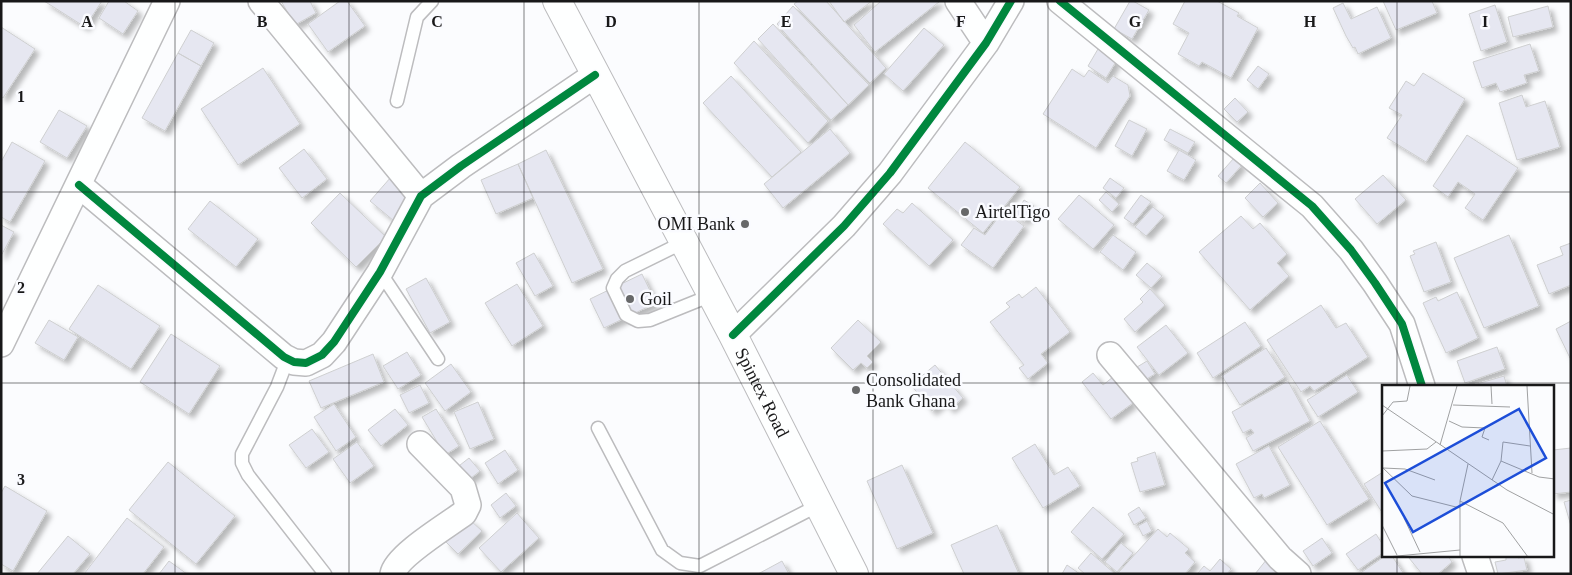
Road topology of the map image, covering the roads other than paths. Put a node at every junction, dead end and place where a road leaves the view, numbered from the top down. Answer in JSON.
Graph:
{"nodes":[{"id":1,"x":167,"y":1,"type":"edge"},
{"id":2,"x":261,"y":1,"type":"edge"},
{"id":3,"x":432,"y":1,"type":"edge"},
{"id":4,"x":557,"y":1,"type":"edge"},
{"id":5,"x":958,"y":1,"type":"edge"},
{"id":6,"x":1011,"y":1,"type":"edge"},
{"id":7,"x":1060,"y":1,"type":"edge"},
{"id":8,"x":986,"y":43,"type":"junction"},
{"id":9,"x":595,"y":75,"type":"junction"},
{"id":10,"x":397,"y":101,"type":"dead end"},
{"id":11,"x":79,"y":185,"type":"junction"},
{"id":12,"x":420,"y":196,"type":"junction"},
{"id":13,"x":684,"y":242,"type":"junction"},
{"id":14,"x":380,"y":272,"type":"junction"},
{"id":15,"x":712,"y":295,"type":"junction"},
{"id":16,"x":733,"y":335,"type":"junction"},
{"id":17,"x":1,"y":344,"type":"edge"},
{"id":18,"x":1110,"y":355,"type":"dead end"},
{"id":19,"x":288,"y":358,"type":"junction"},
{"id":20,"x":438,"y":359,"type":"dead end"},
{"id":21,"x":1422,"y":385,"type":"edge"},
{"id":22,"x":598,"y":428,"type":"dead end"},
{"id":23,"x":420,"y":444,"type":"dead end"},
{"id":24,"x":819,"y":505,"type":"junction"},
{"id":25,"x":1476,"y":558,"type":"edge"},
{"id":26,"x":325,"y":574,"type":"edge"},
{"id":27,"x":393,"y":574,"type":"edge"},
{"id":28,"x":854,"y":574,"type":"edge"},
{"id":29,"x":1298,"y":574,"type":"edge"},
{"id":30,"x":1481,"y":574,"type":"edge"}],
"edges":[{"from":1,"to":11,"type":"street"},
{"from":2,"to":12,"type":"street"},
{"from":3,"to":10,"type":"lane"},
{"from":4,"to":9,"type":"main road","name":"Spintex Road"},
{"from":5,"to":8,"type":"street"},
{"from":6,"to":8,"type":"street"},
{"from":7,"to":21,"type":"street"},
{"from":8,"to":16,"type":"street"},
{"from":9,"to":12,"type":"street"},
{"from":9,"to":13,"type":"main road","name":"Spintex Road"},
{"from":11,"to":17,"type":"street"},
{"from":11,"to":19,"type":"street"},
{"from":12,"to":14,"type":"street"},
{"from":13,"to":15,"type":"main road","name":"Spintex Road"},
{"from":13,"to":15,"type":"lane"},
{"from":14,"to":19,"type":"street"},
{"from":14,"to":20,"type":"lane"},
{"from":15,"to":16,"type":"main road","name":"Spintex Road"},
{"from":16,"to":24,"type":"main road","name":"Spintex Road"},
{"from":18,"to":29,"type":"street"},
{"from":19,"to":26,"type":"lane"},
{"from":22,"to":24,"type":"lane"},
{"from":23,"to":27,"type":"street"},
{"from":24,"to":28,"type":"main road","name":"Spintex Road"},
{"from":25,"to":30,"type":"street"}]}
